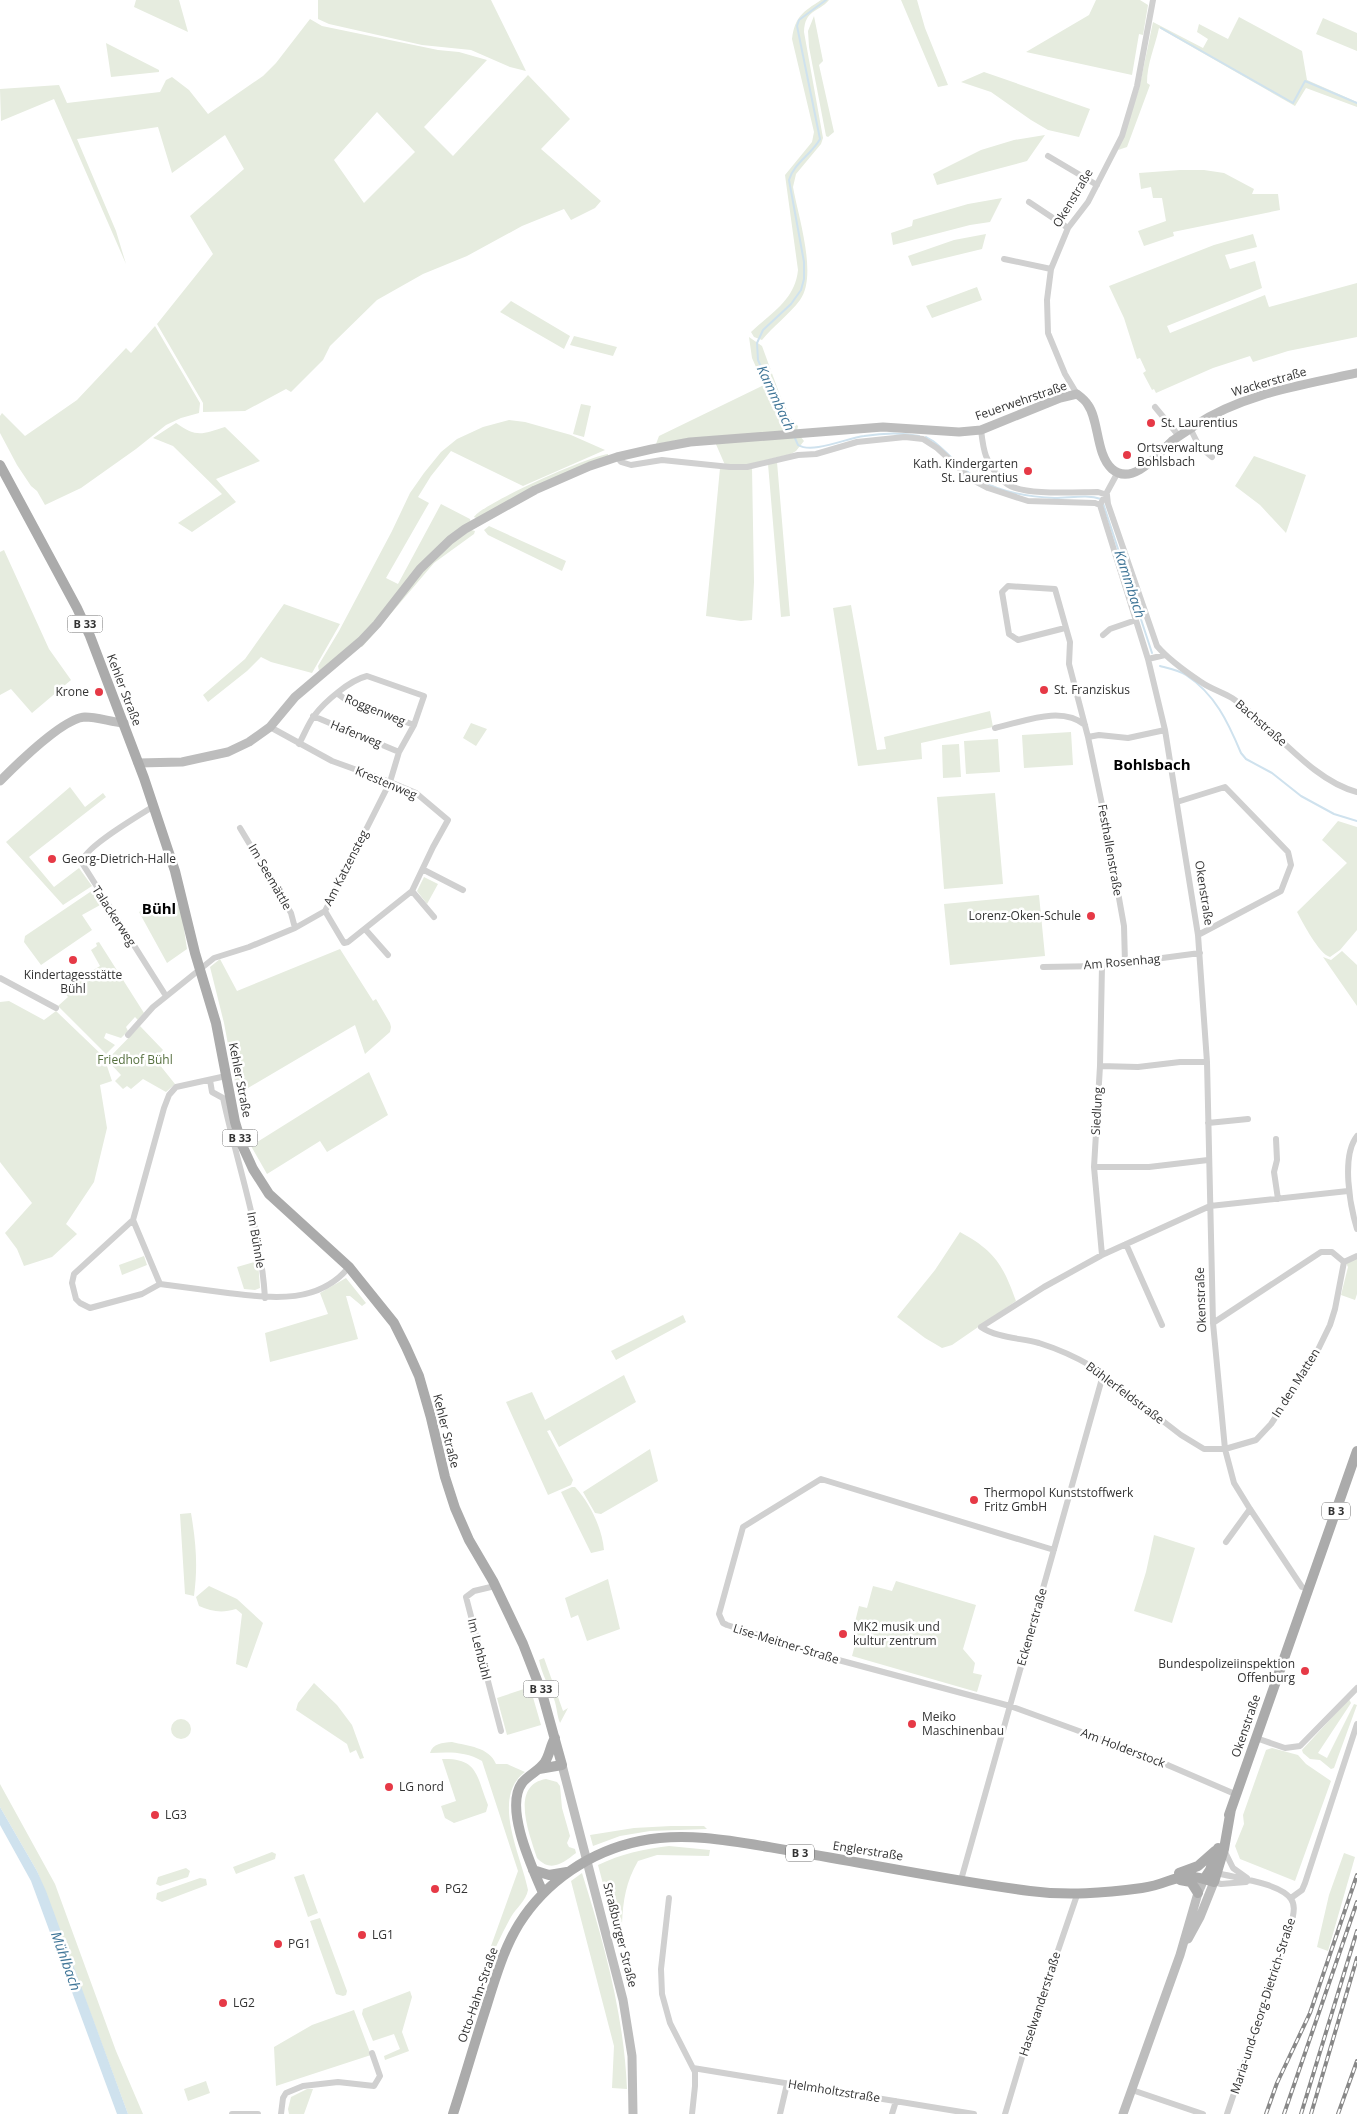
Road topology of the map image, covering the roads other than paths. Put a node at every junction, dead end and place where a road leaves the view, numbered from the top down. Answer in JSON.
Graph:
{"nodes":[{"id":1,"x":1153,"y":0,"type":"edge"},
{"id":2,"x":1048,"y":156,"type":"dead end"},
{"id":3,"x":1097,"y":185,"type":"junction"},
{"id":4,"x":1029,"y":202,"type":"dead end"},
{"id":5,"x":1068,"y":228,"type":"junction"},
{"id":6,"x":1004,"y":259,"type":"dead end"},
{"id":7,"x":1051,"y":269,"type":"junction"},
{"id":8,"x":1357,"y":374,"type":"edge"},
{"id":9,"x":1077,"y":394,"type":"junction"},
{"id":10,"x":1155,"y":407,"type":"dead end"},
{"id":11,"x":1190,"y":428,"type":"junction"},
{"id":12,"x":981,"y":430,"type":"junction"},
{"id":13,"x":1179,"y":436,"type":"junction"},
{"id":14,"x":617,"y":457,"type":"junction"},
{"id":15,"x":1212,"y":457,"type":"dead end"},
{"id":16,"x":1,"y":467,"type":"edge"},
{"id":17,"x":1118,"y":472,"type":"junction"},
{"id":18,"x":1106,"y":496,"type":"junction"},
{"id":19,"x":1100,"y":505,"type":"junction"},
{"id":20,"x":1136,"y":620,"type":"junction"},
{"id":21,"x":1064,"y":628,"type":"junction"},
{"id":22,"x":1103,"y":635,"type":"dead end"},
{"id":23,"x":1165,"y":655,"type":"junction"},
{"id":24,"x":1148,"y":659,"type":"junction"},
{"id":25,"x":338,"y":694,"type":"junction"},
{"id":26,"x":313,"y":716,"type":"junction"},
{"id":27,"x":124,"y":723,"type":"junction"},
{"id":28,"x":414,"y":725,"type":"junction"},
{"id":29,"x":1085,"y":725,"type":"junction"},
{"id":30,"x":270,"y":728,"type":"junction"},
{"id":31,"x":995,"y":728,"type":"dead end"},
{"id":32,"x":1165,"y":730,"type":"junction"},
{"id":33,"x":1088,"y":737,"type":"junction"},
{"id":34,"x":299,"y":744,"type":"junction"},
{"id":35,"x":399,"y":752,"type":"junction"},
{"id":36,"x":138,"y":763,"type":"junction"},
{"id":37,"x":0,"y":781,"type":"edge"},
{"id":38,"x":390,"y":782,"type":"junction"},
{"id":39,"x":1357,"y":792,"type":"edge"},
{"id":40,"x":1177,"y":802,"type":"junction"},
{"id":41,"x":154,"y":806,"type":"junction"},
{"id":42,"x":240,"y":828,"type":"dead end"},
{"id":43,"x":424,"y":870,"type":"junction"},
{"id":44,"x":463,"y":890,"type":"dead end"},
{"id":45,"x":412,"y":891,"type":"junction"},
{"id":46,"x":325,"y":911,"type":"junction"},
{"id":47,"x":434,"y":918,"type":"dead end"},
{"id":48,"x":295,"y":928,"type":"junction"},
{"id":49,"x":365,"y":929,"type":"junction"},
{"id":50,"x":1198,"y":935,"type":"junction"},
{"id":51,"x":1200,"y":953,"type":"junction"},
{"id":52,"x":388,"y":955,"type":"dead end"},
{"id":53,"x":1125,"y":963,"type":"junction"},
{"id":54,"x":1102,"y":966,"type":"junction"},
{"id":55,"x":1043,"y":967,"type":"dead end"},
{"id":56,"x":200,"y":971,"type":"junction"},
{"id":57,"x":0,"y":978,"type":"edge"},
{"id":58,"x":166,"y":996,"type":"junction"},
{"id":59,"x":56,"y":1008,"type":"dead end"},
{"id":60,"x":128,"y":1035,"type":"dead end"},
{"id":61,"x":1207,"y":1062,"type":"junction"},
{"id":62,"x":1100,"y":1066,"type":"junction"},
{"id":63,"x":226,"y":1076,"type":"junction"},
{"id":64,"x":210,"y":1080,"type":"junction"},
{"id":65,"x":1248,"y":1119,"type":"dead end"},
{"id":66,"x":1208,"y":1123,"type":"junction"},
{"id":67,"x":1357,"y":1136,"type":"edge"},
{"id":68,"x":1276,"y":1139,"type":"dead end"},
{"id":69,"x":1208,"y":1160,"type":"junction"},
{"id":70,"x":1094,"y":1167,"type":"junction"},
{"id":71,"x":244,"y":1183,"type":"joint"},
{"id":72,"x":1348,"y":1191,"type":"junction"},
{"id":73,"x":1278,"y":1199,"type":"junction"},
{"id":74,"x":1210,"y":1206,"type":"junction"},
{"id":75,"x":133,"y":1220,"type":"junction"},
{"id":76,"x":1357,"y":1229,"type":"edge"},
{"id":77,"x":1126,"y":1244,"type":"junction"},
{"id":78,"x":1102,"y":1255,"type":"junction"},
{"id":79,"x":1357,"y":1256,"type":"edge"},
{"id":80,"x":1344,"y":1262,"type":"junction"},
{"id":81,"x":349,"y":1268,"type":"junction"},
{"id":82,"x":160,"y":1284,"type":"junction"},
{"id":83,"x":265,"y":1298,"type":"junction"},
{"id":84,"x":1213,"y":1323,"type":"junction"},
{"id":85,"x":1162,"y":1325,"type":"dead end"},
{"id":86,"x":1103,"y":1376,"type":"junction"},
{"id":87,"x":1224,"y":1449,"type":"junction"},
{"id":88,"x":1357,"y":1451,"type":"edge"},
{"id":89,"x":1250,"y":1509,"type":"junction"},
{"id":90,"x":1226,"y":1542,"type":"dead end"},
{"id":91,"x":1054,"y":1550,"type":"junction"},
{"id":92,"x":495,"y":1586,"type":"junction"},
{"id":93,"x":1308,"y":1589,"type":"junction"},
{"id":94,"x":1357,"y":1688,"type":"edge"},
{"id":95,"x":1010,"y":1706,"type":"junction"},
{"id":96,"x":1357,"y":1724,"type":"edge"},
{"id":97,"x":500,"y":1731,"type":"dead end"},
{"id":98,"x":555,"y":1738,"type":"junction"},
{"id":99,"x":1256,"y":1738,"type":"junction"},
{"id":100,"x":562,"y":1765,"type":"junction"},
{"id":101,"x":539,"y":1769,"type":"junction"},
{"id":102,"x":1236,"y":1794,"type":"junction"},
{"id":103,"x":1221,"y":1848,"type":"junction"},
{"id":104,"x":1198,"y":1866,"type":"junction"},
{"id":105,"x":533,"y":1870,"type":"junction"},
{"id":106,"x":568,"y":1872,"type":"junction"},
{"id":107,"x":1211,"y":1876,"type":"junction"},
{"id":108,"x":1172,"y":1878,"type":"junction"},
{"id":109,"x":961,"y":1880,"type":"junction"},
{"id":110,"x":1252,"y":1882,"type":"junction"},
{"id":111,"x":543,"y":1893,"type":"junction"},
{"id":112,"x":1198,"y":1893,"type":"junction"},
{"id":113,"x":1077,"y":1895,"type":"junction"},
{"id":114,"x":669,"y":1898,"type":"dead end"},
{"id":115,"x":1291,"y":1898,"type":"junction"},
{"id":116,"x":1180,"y":1955,"type":"junction"},
{"id":117,"x":372,"y":2052,"type":"dead end"},
{"id":118,"x":693,"y":2068,"type":"junction"},
{"id":119,"x":787,"y":2084,"type":"junction"},
{"id":120,"x":1132,"y":2090,"type":"junction"},
{"id":121,"x":896,"y":2101,"type":"junction"},
{"id":122,"x":232,"y":2114,"type":"edge"},
{"id":123,"x":258,"y":2114,"type":"edge"},
{"id":124,"x":281,"y":2114,"type":"edge"},
{"id":125,"x":453,"y":2114,"type":"edge"},
{"id":126,"x":633,"y":2114,"type":"edge"},
{"id":127,"x":692,"y":2114,"type":"edge"},
{"id":128,"x":780,"y":2114,"type":"edge"},
{"id":129,"x":892,"y":2114,"type":"edge"},
{"id":130,"x":974,"y":2114,"type":"edge"},
{"id":131,"x":1005,"y":2114,"type":"edge"},
{"id":132,"x":1123,"y":2114,"type":"edge"},
{"id":133,"x":1203,"y":2114,"type":"edge"},
{"id":134,"x":1227,"y":2114,"type":"edge"}],
"edges":[{"from":1,"to":3,"type":"street","name":"Okenstraße"},
{"from":2,"to":3,"type":"street"},
{"from":3,"to":5,"type":"street","name":"Okenstraße"},
{"from":4,"to":5,"type":"street"},
{"from":5,"to":7,"type":"street","name":"Okenstraße"},
{"from":6,"to":7,"type":"street"},
{"from":7,"to":9,"type":"street","name":"Okenstraße"},
{"from":8,"to":11,"type":"street","name":"Wackerstraße"},
{"from":9,"to":12,"type":"street","name":"Feuerwehrstraße"},
{"from":9,"to":17,"type":"street","name":"Okenstraße"},
{"from":10,"to":13,"type":"street"},
{"from":11,"to":13,"type":"street","name":"Wackerstraße"},
{"from":11,"to":15,"type":"street"},
{"from":12,"to":14,"type":"street","name":"Feuerwehrstraße"},
{"from":12,"to":18,"type":"street"},
{"from":13,"to":17,"type":"street","name":"Wackerstraße"},
{"from":14,"to":19,"type":"street"},
{"from":14,"to":30,"type":"street","name":"Feuerwehrstraße"},
{"from":16,"to":27,"type":"main road","name":"Kehler Straße","number":"B 33"},
{"from":17,"to":18,"type":"street"},
{"from":18,"to":19,"type":"street"},
{"from":18,"to":23,"type":"street","name":"Bachstraße"},
{"from":19,"to":20,"type":"street","name":"Okenstraße"},
{"from":20,"to":22,"type":"street"},
{"from":20,"to":24,"type":"street","name":"Okenstraße"},
{"from":21,"to":21,"type":"street","name":"Festhallenstraße"},
{"from":21,"to":29,"type":"street","name":"Festhallenstraße"},
{"from":23,"to":24,"type":"street"},
{"from":23,"to":39,"type":"street","name":"Bachstraße"},
{"from":24,"to":32,"type":"street","name":"Okenstraße"},
{"from":25,"to":26,"type":"street"},
{"from":25,"to":28,"type":"street","name":"Roggenweg"},
{"from":25,"to":28,"type":"street","name":"Am Katzensteg"},
{"from":26,"to":34,"type":"street"},
{"from":26,"to":35,"type":"street","name":"Haferweg"},
{"from":27,"to":36,"type":"main road","name":"Kehler Straße","number":"B 33"},
{"from":27,"to":37,"type":"street"},
{"from":28,"to":35,"type":"street","name":"Am Katzensteg"},
{"from":29,"to":31,"type":"street"},
{"from":29,"to":33,"type":"street","name":"Festhallenstraße"},
{"from":30,"to":34,"type":"street","name":"Krestenweg"},
{"from":30,"to":36,"type":"street","name":"Feuerwehrstraße"},
{"from":32,"to":33,"type":"street"},
{"from":32,"to":40,"type":"street","name":"Okenstraße"},
{"from":33,"to":53,"type":"street","name":"Festhallenstraße"},
{"from":34,"to":38,"type":"street","name":"Krestenweg"},
{"from":35,"to":38,"type":"street","name":"Am Katzensteg"},
{"from":36,"to":41,"type":"main road","name":"Kehler Straße","number":"B 33"},
{"from":38,"to":43,"type":"street","name":"Krestenweg"},
{"from":38,"to":46,"type":"street","name":"Am Katzensteg"},
{"from":40,"to":50,"type":"street","name":"Okenstraße"},
{"from":40,"to":50,"type":"street"},
{"from":41,"to":56,"type":"main road","name":"Kehler Straße","number":"B 33"},
{"from":41,"to":58,"type":"street","name":"Talackerweg"},
{"from":42,"to":48,"type":"street","name":"Im Seemättle"},
{"from":43,"to":44,"type":"street"},
{"from":43,"to":45,"type":"street","name":"Krestenweg"},
{"from":45,"to":47,"type":"street"},
{"from":45,"to":49,"type":"street","name":"Krestenweg"},
{"from":46,"to":48,"type":"street","name":"Am Katzensteg"},
{"from":46,"to":49,"type":"street","name":"Krestenweg"},
{"from":48,"to":56,"type":"street","name":"Am Katzensteg"},
{"from":49,"to":52,"type":"street"},
{"from":50,"to":51,"type":"street","name":"Okenstraße"},
{"from":51,"to":53,"type":"street","name":"Am Rosenhag"},
{"from":51,"to":61,"type":"street","name":"Okenstraße"},
{"from":53,"to":54,"type":"street","name":"Am Rosenhag"},
{"from":54,"to":55,"type":"street","name":"Am Rosenhag"},
{"from":54,"to":62,"type":"street","name":"Siedlung"},
{"from":56,"to":58,"type":"street","name":"Am Katzensteg"},
{"from":56,"to":63,"type":"main road","name":"Kehler Straße","number":"B 33"},
{"from":57,"to":59,"type":"street"},
{"from":58,"to":60,"type":"street","name":"Am Katzensteg"},
{"from":61,"to":62,"type":"street"},
{"from":61,"to":66,"type":"street","name":"Okenstraße"},
{"from":62,"to":70,"type":"street","name":"Siedlung"},
{"from":63,"to":64,"type":"street"},
{"from":63,"to":81,"type":"main road","name":"Kehler Straße","number":"B 33"},
{"from":64,"to":71,"type":"street","name":"Kehler Straße"},
{"from":64,"to":75,"type":"street"},
{"from":65,"to":66,"type":"street"},
{"from":66,"to":69,"type":"street","name":"Okenstraße"},
{"from":67,"to":72,"type":"street"},
{"from":68,"to":73,"type":"street"},
{"from":69,"to":70,"type":"street"},
{"from":69,"to":74,"type":"street","name":"Okenstraße"},
{"from":70,"to":78,"type":"street","name":"Siedlung"},
{"from":71,"to":83,"type":"street","name":"Im Bühnle"},
{"from":72,"to":73,"type":"street","name":"Bühlerfeldstraße"},
{"from":72,"to":76,"type":"street"},
{"from":73,"to":74,"type":"street","name":"Bühlerfeldstraße"},
{"from":74,"to":77,"type":"street","name":"Bühlerfeldstraße"},
{"from":74,"to":84,"type":"street","name":"Okenstraße"},
{"from":75,"to":82,"type":"street"},
{"from":75,"to":82,"type":"street"},
{"from":77,"to":78,"type":"street","name":"Bühlerfeldstraße"},
{"from":77,"to":85,"type":"street"},
{"from":78,"to":86,"type":"street","name":"Bühlerfeldstraße"},
{"from":79,"to":80,"type":"street"},
{"from":80,"to":84,"type":"street"},
{"from":80,"to":87,"type":"street","name":"In den Matten"},
{"from":81,"to":83,"type":"street"},
{"from":81,"to":92,"type":"main road","name":"Kehler Straße","number":"B 33"},
{"from":82,"to":83,"type":"street"},
{"from":84,"to":87,"type":"street","name":"Okenstraße"},
{"from":86,"to":87,"type":"street","name":"Bühlerfeldstraße"},
{"from":86,"to":91,"type":"street","name":"Eckenerstraße"},
{"from":87,"to":89,"type":"street","name":"Okenstraße"},
{"from":88,"to":93,"type":"main road","number":"B 3"},
{"from":89,"to":90,"type":"street"},
{"from":89,"to":93,"type":"street","name":"Okenstraße"},
{"from":91,"to":95,"type":"street","name":"Eckenerstraße"},
{"from":91,"to":95,"type":"street","name":"Lise-Meitner-Straße"},
{"from":92,"to":97,"type":"street","name":"Im Lehbühl"},
{"from":92,"to":98,"type":"main road","name":"Kehler Straße","number":"B 33"},
{"from":93,"to":99,"type":"main road","name":"Okenstraße","number":"B 3"},
{"from":94,"to":99,"type":"street"},
{"from":95,"to":102,"type":"street","name":"Am Holderstock"},
{"from":95,"to":109,"type":"street","name":"Eckenerstraße"},
{"from":96,"to":115,"type":"street"},
{"from":98,"to":100,"type":"main road","name":"Kehler Straße","number":"B 33"},
{"from":98,"to":101,"type":"main road"},
{"from":99,"to":102,"type":"main road","name":"Okenstraße","number":"B 3"},
{"from":100,"to":101,"type":"main road"},
{"from":100,"to":126,"type":"street","name":"Straßburger Straße"},
{"from":101,"to":105,"type":"main road"},
{"from":102,"to":103,"type":"main road","name":"Okenstraße","number":"B 3"},
{"from":103,"to":104,"type":"main road","name":"Englerstraße","number":"B 3"},
{"from":103,"to":107,"type":"main road","name":"Okenstraße","number":"B 3"},
{"from":103,"to":110,"type":"street"},
{"from":104,"to":107,"type":"main road"},
{"from":104,"to":108,"type":"main road","name":"Englerstraße","number":"B 3"},
{"from":105,"to":106,"type":"main road"},
{"from":105,"to":111,"type":"main road"},
{"from":106,"to":109,"type":"main road","name":"Englerstraße","number":"B 3"},
{"from":106,"to":111,"type":"main road","name":"Englerstraße","number":"B 3"},
{"from":107,"to":108,"type":"main road","name":"Englerstraße","number":"B 3"},
{"from":107,"to":110,"type":"street"},
{"from":107,"to":112,"type":"street","name":"Okenstraße","number":"B 3"},
{"from":107,"to":116,"type":"street","name":"Okenstraße"},
{"from":108,"to":112,"type":"main road"},
{"from":108,"to":113,"type":"main road","name":"Englerstraße","number":"B 3"},
{"from":109,"to":113,"type":"main road","name":"Englerstraße","number":"B 3"},
{"from":110,"to":115,"type":"street"},
{"from":111,"to":125,"type":"main road","name":"Otto-Hahn-Straße","number":"B 3"},
{"from":112,"to":116,"type":"street","name":"Okenstraße"},
{"from":113,"to":131,"type":"street","name":"Haselwanderstraße"},
{"from":114,"to":118,"type":"street"},
{"from":115,"to":134,"type":"street","name":"Maria-und-Georg-Dietrich-Straße"},
{"from":116,"to":120,"type":"street","name":"Okenstraße"},
{"from":117,"to":124,"type":"street"},
{"from":118,"to":119,"type":"street","name":"Helmholtzstraße"},
{"from":118,"to":127,"type":"street"},
{"from":119,"to":121,"type":"street","name":"Helmholtzstraße"},
{"from":119,"to":128,"type":"street"},
{"from":120,"to":132,"type":"street","name":"Okenstraße"},
{"from":120,"to":133,"type":"street"},
{"from":121,"to":129,"type":"street"},
{"from":121,"to":130,"type":"street","name":"Helmholtzstraße"},
{"from":122,"to":123,"type":"street"}]}
